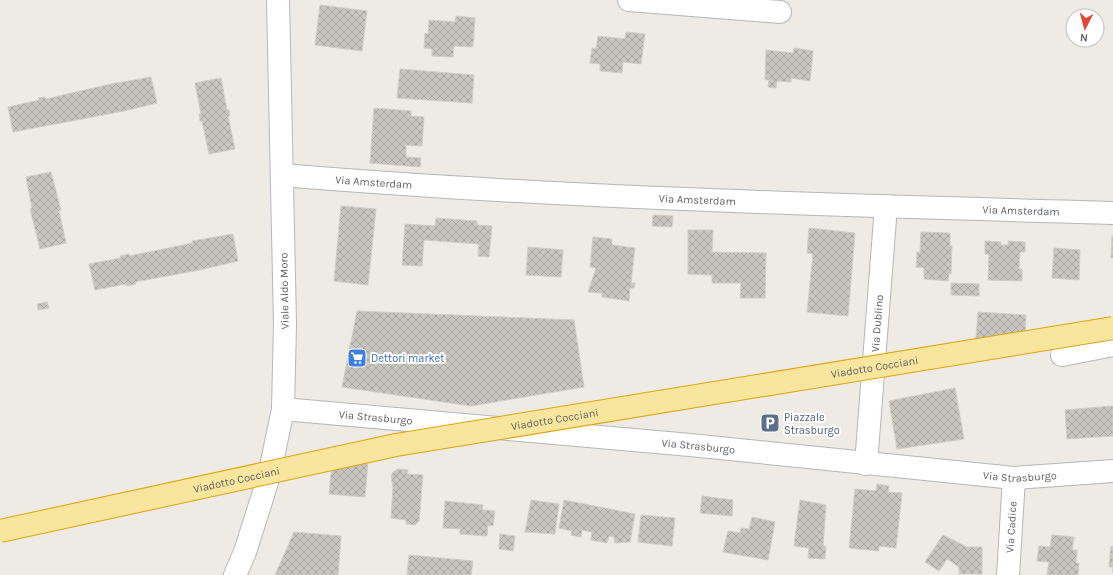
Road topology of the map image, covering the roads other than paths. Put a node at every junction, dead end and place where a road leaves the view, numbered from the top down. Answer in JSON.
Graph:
{"nodes":[{"id":1,"x":278,"y":0,"type":"edge"},
{"id":2,"x":629,"y":0,"type":"edge"},
{"id":3,"x":780,"y":12,"type":"dead end"},
{"id":4,"x":282,"y":175,"type":"junction"},
{"id":5,"x":886,"y":206,"type":"junction"},
{"id":6,"x":1113,"y":213,"type":"edge"},
{"id":7,"x":1113,"y":328,"type":"edge"},
{"id":8,"x":1113,"y":345,"type":"edge"},
{"id":9,"x":1062,"y":355,"type":"dead end"},
{"id":10,"x":282,"y":409,"type":"junction"},
{"id":11,"x":866,"y":464,"type":"junction"},
{"id":12,"x":1113,"y":471,"type":"edge"},
{"id":13,"x":1014,"y":478,"type":"junction"},
{"id":14,"x":0,"y":531,"type":"edge"},
{"id":15,"x":235,"y":575,"type":"edge"},
{"id":16,"x":1008,"y":575,"type":"edge"}],
"edges":[{"from":1,"to":4,"type":"street","name":"Viale Aldo Moro"},
{"from":2,"to":3,"type":"street"},
{"from":4,"to":5,"type":"street","name":"Via Amsterdam"},
{"from":4,"to":10,"type":"street","name":"Viale Aldo Moro"},
{"from":5,"to":6,"type":"street","name":"Via Amsterdam"},
{"from":5,"to":11,"type":"street","name":"Via Dublino"},
{"from":7,"to":14,"type":"highway","name":"Viadotto Cocciani","bridge":true},
{"from":8,"to":9,"type":"street"},
{"from":10,"to":11,"type":"street","name":"Via Strasburgo"},
{"from":10,"to":15,"type":"street","name":"Viale Aldo Moro"},
{"from":11,"to":13,"type":"street","name":"Via Strasburgo"},
{"from":12,"to":13,"type":"street","name":"Via Strasburgo"},
{"from":13,"to":16,"type":"street","name":"Via Cadice"}]}
